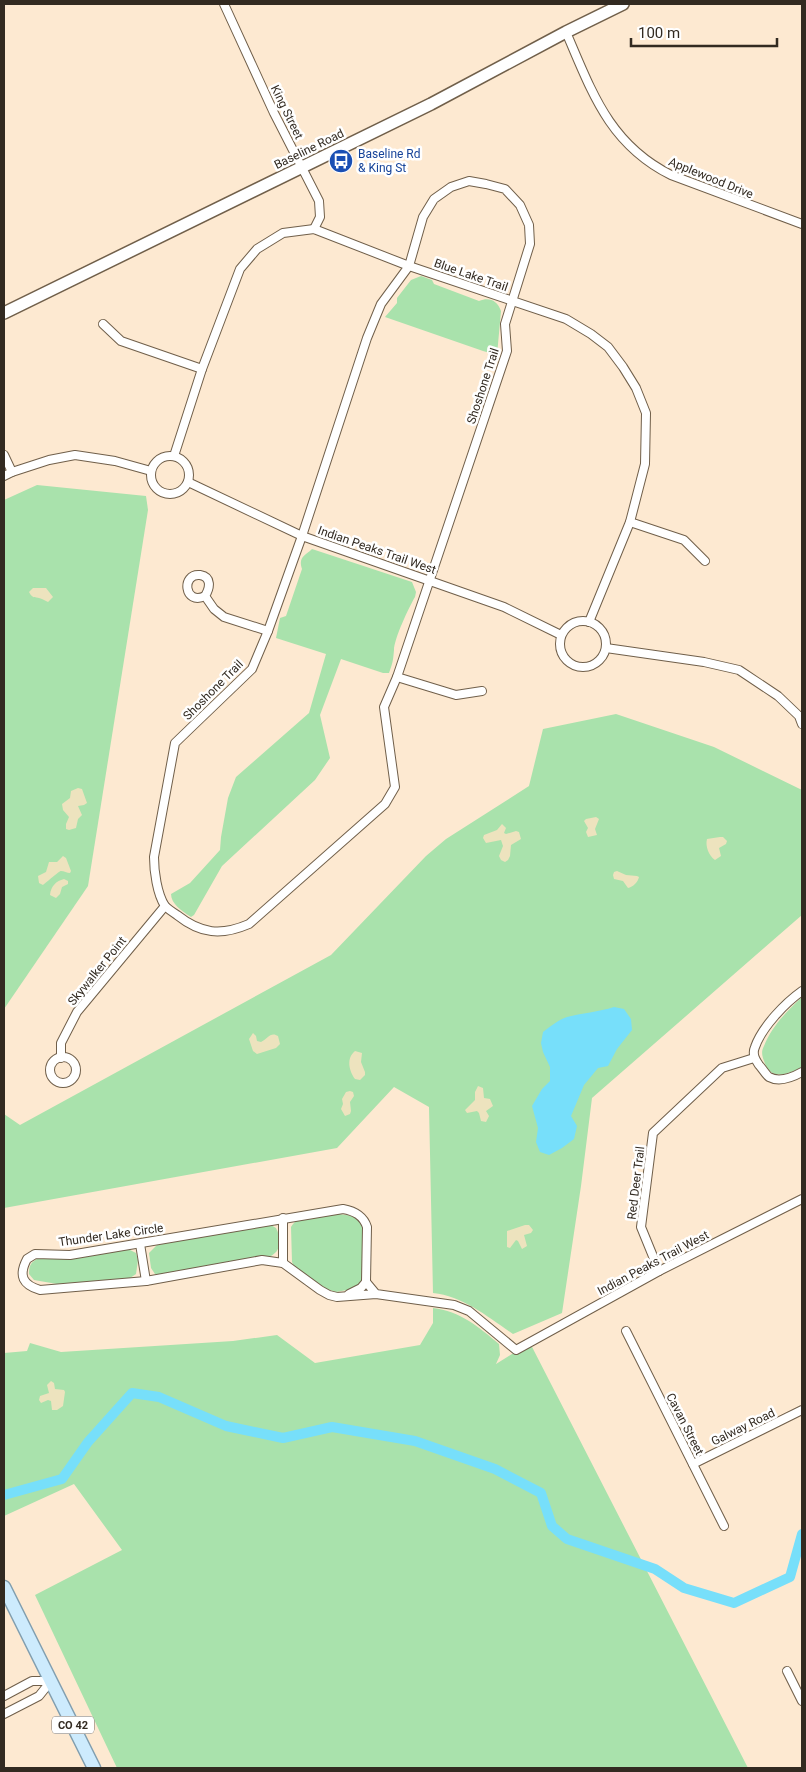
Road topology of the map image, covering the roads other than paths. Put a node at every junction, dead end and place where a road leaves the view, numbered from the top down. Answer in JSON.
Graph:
{"nodes":[{"id":1,"x":224,"y":4,"type":"edge"},
{"id":2,"x":623,"y":4,"type":"edge"},
{"id":3,"x":566,"y":32,"type":"junction"},
{"id":4,"x":301,"y":168,"type":"junction"},
{"id":5,"x":802,"y":224,"type":"edge"},
{"id":6,"x":314,"y":230,"type":"junction"},
{"id":7,"x":410,"y":266,"type":"junction"},
{"id":8,"x":512,"y":301,"type":"junction"},
{"id":9,"x":4,"y":313,"type":"edge"},
{"id":10,"x":103,"y":324,"type":"dead end"},
{"id":11,"x":202,"y":369,"type":"junction"},
{"id":12,"x":4,"y":455,"type":"edge"},
{"id":13,"x":174,"y":456,"type":"junction"},
{"id":14,"x":151,"y":471,"type":"junction"},
{"id":15,"x":12,"y":472,"type":"junction"},
{"id":16,"x":4,"y":476,"type":"edge"},
{"id":17,"x":188,"y":482,"type":"junction"},
{"id":18,"x":630,"y":522,"type":"junction"},
{"id":19,"x":302,"y":536,"type":"junction"},
{"id":20,"x":705,"y":562,"type":"dead end"},
{"id":21,"x":429,"y":580,"type":"junction"},
{"id":22,"x":206,"y":596,"type":"dead end"},
{"id":23,"x":589,"y":622,"type":"junction"},
{"id":24,"x":268,"y":631,"type":"junction"},
{"id":25,"x":561,"y":635,"type":"junction"},
{"id":26,"x":606,"y":648,"type":"junction"},
{"id":27,"x":397,"y":677,"type":"junction"},
{"id":28,"x":482,"y":691,"type":"dead end"},
{"id":29,"x":802,"y":724,"type":"edge"},
{"id":30,"x":165,"y":906,"type":"junction"},
{"id":31,"x":802,"y":992,"type":"edge"},
{"id":32,"x":61,"y":1058,"type":"dead end"},
{"id":33,"x":754,"y":1058,"type":"junction"},
{"id":34,"x":802,"y":1072,"type":"edge"},
{"id":35,"x":802,"y":1199,"type":"edge"},
{"id":36,"x":283,"y":1218,"type":"junction"},
{"id":37,"x":140,"y":1244,"type":"junction"},
{"id":38,"x":283,"y":1263,"type":"junction"},
{"id":39,"x":659,"y":1271,"type":"junction"},
{"id":40,"x":146,"y":1281,"type":"junction"},
{"id":41,"x":366,"y":1282,"type":"junction"},
{"id":42,"x":376,"y":1294,"type":"junction"},
{"id":43,"x":337,"y":1297,"type":"junction"},
{"id":44,"x":626,"y":1331,"type":"dead end"},
{"id":45,"x":802,"y":1410,"type":"edge"},
{"id":46,"x":693,"y":1464,"type":"junction"},
{"id":47,"x":724,"y":1526,"type":"dead end"},
{"id":48,"x":4,"y":1587,"type":"edge"},
{"id":49,"x":787,"y":1670,"type":"dead end"},
{"id":50,"x":51,"y":1681,"type":"junction"},
{"id":51,"x":4,"y":1696,"type":"edge"},
{"id":52,"x":802,"y":1702,"type":"edge"},
{"id":53,"x":4,"y":1714,"type":"edge"},
{"id":54,"x":94,"y":1768,"type":"edge"}],
"edges":[{"from":1,"to":4,"type":"street","name":"King Street"},
{"from":2,"to":3,"type":"main road","name":"Baseline Road"},
{"from":3,"to":4,"type":"main road","name":"Baseline Road"},
{"from":3,"to":5,"type":"street","name":"Applewood Drive"},
{"from":4,"to":6,"type":"street","name":"King Street"},
{"from":4,"to":9,"type":"main road","name":"Baseline Road"},
{"from":6,"to":7,"type":"street","name":"Blue Lake Trail"},
{"from":6,"to":11,"type":"street","name":"Blue Lake Trail"},
{"from":7,"to":8,"type":"street","name":"Blue Lake Trail"},
{"from":7,"to":8,"type":"street","name":"Shoshone Trail"},
{"from":7,"to":19,"type":"street","name":"Shoshone Trail"},
{"from":8,"to":18,"type":"street","name":"Blue Lake Trail"},
{"from":8,"to":21,"type":"street","name":"Shoshone Trail"},
{"from":10,"to":11,"type":"street"},
{"from":11,"to":13,"type":"street","name":"Blue Lake Trail"},
{"from":12,"to":15,"type":"street"},
{"from":13,"to":14,"type":"street"},
{"from":13,"to":17,"type":"street"},
{"from":14,"to":15,"type":"street"},
{"from":14,"to":17,"type":"street"},
{"from":15,"to":16,"type":"street"},
{"from":17,"to":19,"type":"street","name":"Indian Peaks Trail West"},
{"from":18,"to":20,"type":"street"},
{"from":18,"to":23,"type":"street","name":"Blue Lake Trail"},
{"from":19,"to":21,"type":"street","name":"Indian Peaks Trail West"},
{"from":19,"to":24,"type":"street","name":"Shoshone Trail"},
{"from":21,"to":25,"type":"street","name":"Indian Peaks Trail West"},
{"from":21,"to":27,"type":"street","name":"Shoshone Trail"},
{"from":22,"to":24,"type":"street"},
{"from":23,"to":25,"type":"street"},
{"from":23,"to":26,"type":"street"},
{"from":24,"to":30,"type":"street","name":"Shoshone Trail"},
{"from":25,"to":26,"type":"street"},
{"from":26,"to":29,"type":"street"},
{"from":27,"to":28,"type":"street"},
{"from":27,"to":30,"type":"street","name":"Shoshone Trail"},
{"from":30,"to":32,"type":"street","name":"Skywalker Point"},
{"from":31,"to":33,"type":"street"},
{"from":33,"to":34,"type":"street"},
{"from":33,"to":39,"type":"street","name":"Red Deer Trail"},
{"from":35,"to":39,"type":"street","name":"Indian Peaks Trail West"},
{"from":36,"to":37,"type":"street","name":"Thunder Lake Circle"},
{"from":36,"to":38,"type":"street"},
{"from":36,"to":41,"type":"street","name":"Thunder Lake Circle"},
{"from":37,"to":40,"type":"street"},
{"from":37,"to":40,"type":"street","name":"Thunder Lake Circle"},
{"from":38,"to":40,"type":"street","name":"Thunder Lake Circle"},
{"from":38,"to":43,"type":"street"},
{"from":39,"to":42,"type":"street","name":"Indian Peaks Trail West"},
{"from":41,"to":42,"type":"street"},
{"from":41,"to":43,"type":"street"},
{"from":42,"to":43,"type":"street"},
{"from":44,"to":46,"type":"street","name":"Cavan Street"},
{"from":45,"to":46,"type":"street","name":"Galway Road"},
{"from":46,"to":47,"type":"street","name":"Cavan Street"},
{"from":48,"to":50,"type":"main road","number":"CO 42"},
{"from":49,"to":52,"type":"street"},
{"from":50,"to":51,"type":"street"},
{"from":50,"to":53,"type":"street"},
{"from":50,"to":54,"type":"main road","number":"CO 42"}]}
